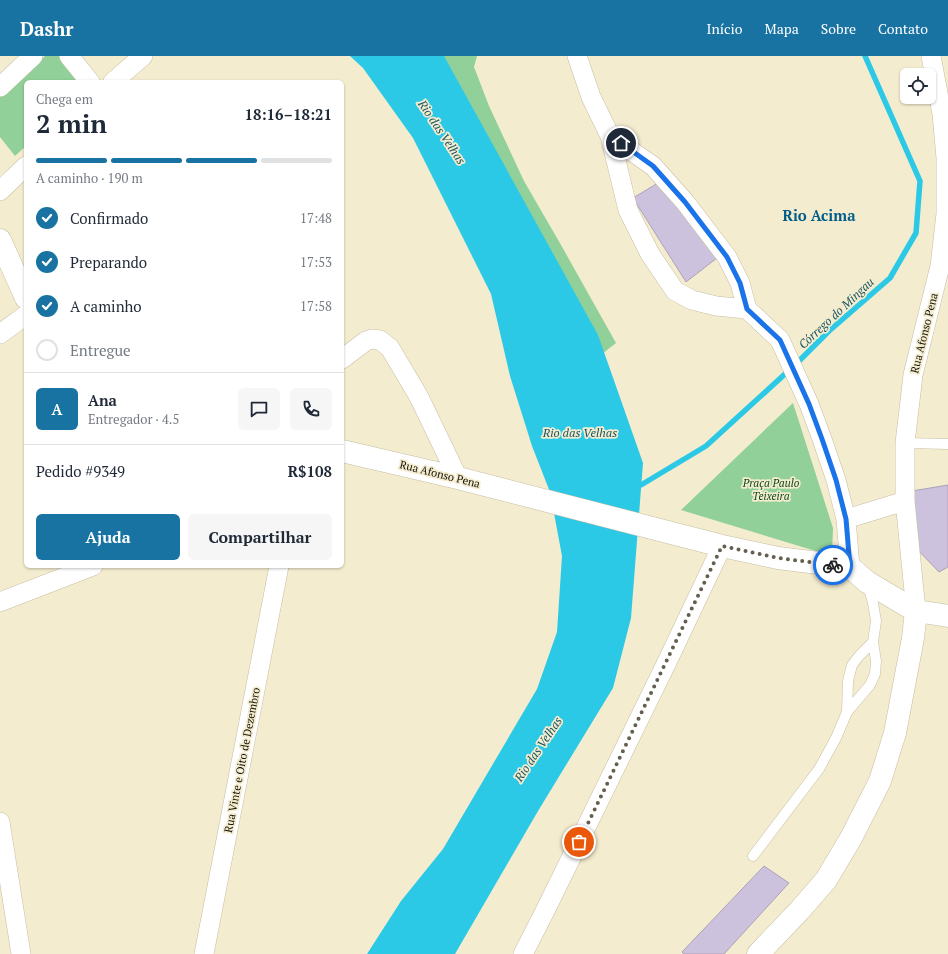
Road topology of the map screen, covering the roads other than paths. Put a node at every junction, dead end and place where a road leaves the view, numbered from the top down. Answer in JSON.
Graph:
{"nodes":[{"id":1,"x":33,"y":56,"type":"edge"},
{"id":2,"x":69,"y":56,"type":"edge"},
{"id":3,"x":143,"y":56,"type":"edge"},
{"id":4,"x":577,"y":56,"type":"edge"},
{"id":5,"x":931,"y":56,"type":"edge"},
{"id":6,"x":88,"y":80,"type":"edge"},
{"id":7,"x":116,"y":80,"type":"edge"},
{"id":8,"x":0,"y":86,"type":"edge"},
{"id":9,"x":610,"y":136,"type":"junction"},
{"id":10,"x":24,"y":168,"type":"edge"},
{"id":11,"x":0,"y":191,"type":"edge"},
{"id":12,"x":0,"y":240,"type":"edge"},
{"id":13,"x":24,"y":294,"type":"edge"},
{"id":14,"x":747,"y":309,"type":"junction"},
{"id":15,"x":24,"y":316,"type":"edge"},
{"id":16,"x":0,"y":334,"type":"edge"},
{"id":17,"x":344,"y":357,"type":"edge"},
{"id":18,"x":905,"y":443,"type":"junction"},
{"id":19,"x":948,"y":444,"type":"edge"},
{"id":20,"x":344,"y":451,"type":"edge"},
{"id":21,"x":458,"y":478,"type":"junction"},
{"id":22,"x":905,"y":501,"type":"junction"},
{"id":23,"x":846,"y":519,"type":"junction"},
{"id":24,"x":722,"y":546,"type":"junction"},
{"id":25,"x":850,"y":567,"type":"junction"},
{"id":26,"x":88,"y":568,"type":"edge"},
{"id":27,"x":279,"y":568,"type":"edge"},
{"id":28,"x":866,"y":582,"type":"junction"},
{"id":29,"x":0,"y":602,"type":"edge"},
{"id":30,"x":916,"y":611,"type":"junction"},
{"id":31,"x":948,"y":616,"type":"edge"},
{"id":32,"x":873,"y":642,"type":"junction"},
{"id":33,"x":847,"y":712,"type":"junction"},
{"id":34,"x":0,"y":822,"type":"edge"},
{"id":35,"x":753,"y":856,"type":"dead end"},
{"id":36,"x":21,"y":954,"type":"edge"},
{"id":37,"x":204,"y":954,"type":"edge"},
{"id":38,"x":523,"y":954,"type":"edge"},
{"id":39,"x":758,"y":954,"type":"edge"}],
"edges":[{"from":1,"to":8,"type":"street"},
{"from":2,"to":6,"type":"street"},
{"from":3,"to":7,"type":"street"},
{"from":4,"to":9,"type":"street"},
{"from":5,"to":18,"type":"street","name":"Rua Afonso Pena"},
{"from":9,"to":14,"type":"street"},
{"from":9,"to":14,"type":"street"},
{"from":10,"to":11,"type":"street"},
{"from":12,"to":13,"type":"main road"},
{"from":14,"to":23,"type":"street"},
{"from":15,"to":16,"type":"street"},
{"from":17,"to":21,"type":"street"},
{"from":18,"to":19,"type":"lane"},
{"from":18,"to":22,"type":"street","name":"Rua Afonso Pena"},
{"from":20,"to":21,"type":"main road","name":"Rua Afonso Pena"},
{"from":21,"to":24,"type":"main road","name":"Rua Afonso Pena"},
{"from":22,"to":23,"type":"street"},
{"from":22,"to":30,"type":"street","name":"Rua Afonso Pena"},
{"from":23,"to":25,"type":"street"},
{"from":24,"to":25,"type":"main road","name":"Rua Afonso Pena"},
{"from":24,"to":38,"type":"street"},
{"from":25,"to":28,"type":"main road"},
{"from":26,"to":29,"type":"street"},
{"from":27,"to":37,"type":"street","name":"Rua Vinte e Oito de Dezembro"},
{"from":28,"to":30,"type":"main road"},
{"from":28,"to":32,"type":"lane"},
{"from":30,"to":31,"type":"main road"},
{"from":30,"to":39,"type":"main road"},
{"from":32,"to":33,"type":"lane"},
{"from":32,"to":33,"type":"lane"},
{"from":33,"to":35,"type":"lane"},
{"from":34,"to":36,"type":"street"}]}
